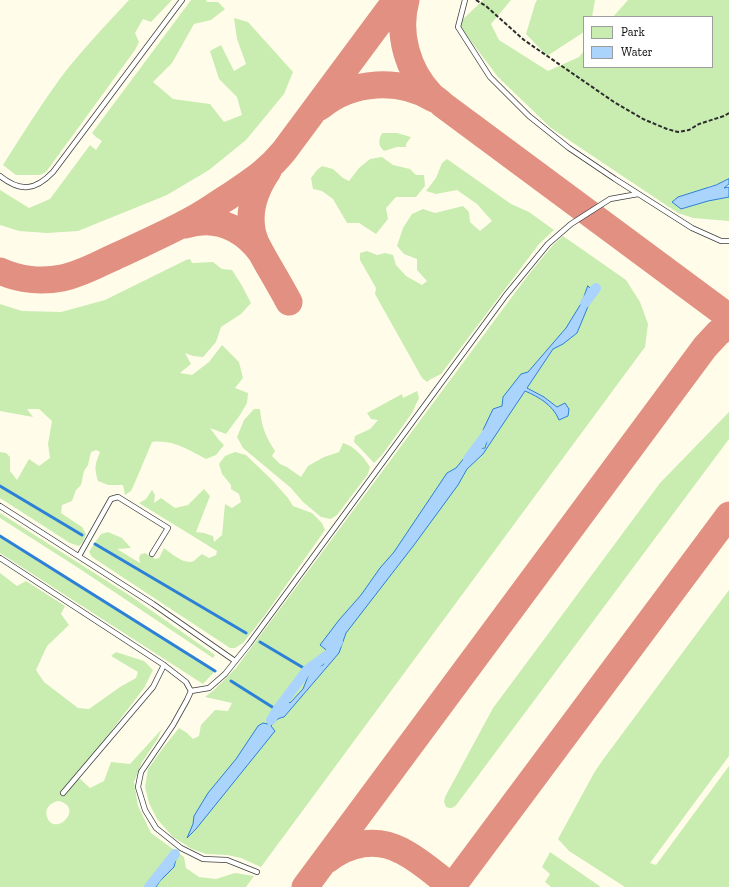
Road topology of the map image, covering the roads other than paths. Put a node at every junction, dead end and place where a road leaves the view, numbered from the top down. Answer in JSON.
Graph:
{"nodes":[{"id":1,"x":182,"y":0,"type":"edge"},
{"id":2,"x":465,"y":0,"type":"edge"},
{"id":3,"x":0,"y":176,"type":"edge"},
{"id":4,"x":638,"y":194,"type":"junction"},
{"id":5,"x":729,"y":241,"type":"edge"},
{"id":6,"x":0,"y":506,"type":"edge"},
{"id":7,"x":152,"y":554,"type":"dead end"},
{"id":8,"x":79,"y":556,"type":"junction"},
{"id":9,"x":0,"y":558,"type":"edge"},
{"id":10,"x":235,"y":662,"type":"junction"},
{"id":11,"x":164,"y":665,"type":"junction"},
{"id":12,"x":191,"y":691,"type":"junction"},
{"id":13,"x":63,"y":793,"type":"dead end"},
{"id":14,"x":257,"y":872,"type":"dead end"}],
"edges":[{"from":1,"to":3,"type":"lane"},
{"from":2,"to":4,"type":"lane"},
{"from":4,"to":5,"type":"lane"},
{"from":4,"to":10,"type":"lane"},
{"from":6,"to":8,"type":"lane"},
{"from":7,"to":8,"type":"lane"},
{"from":8,"to":10,"type":"lane"},
{"from":9,"to":11,"type":"lane"},
{"from":10,"to":12,"type":"lane"},
{"from":11,"to":12,"type":"lane"},
{"from":11,"to":13,"type":"lane"},
{"from":12,"to":14,"type":"lane"}]}
